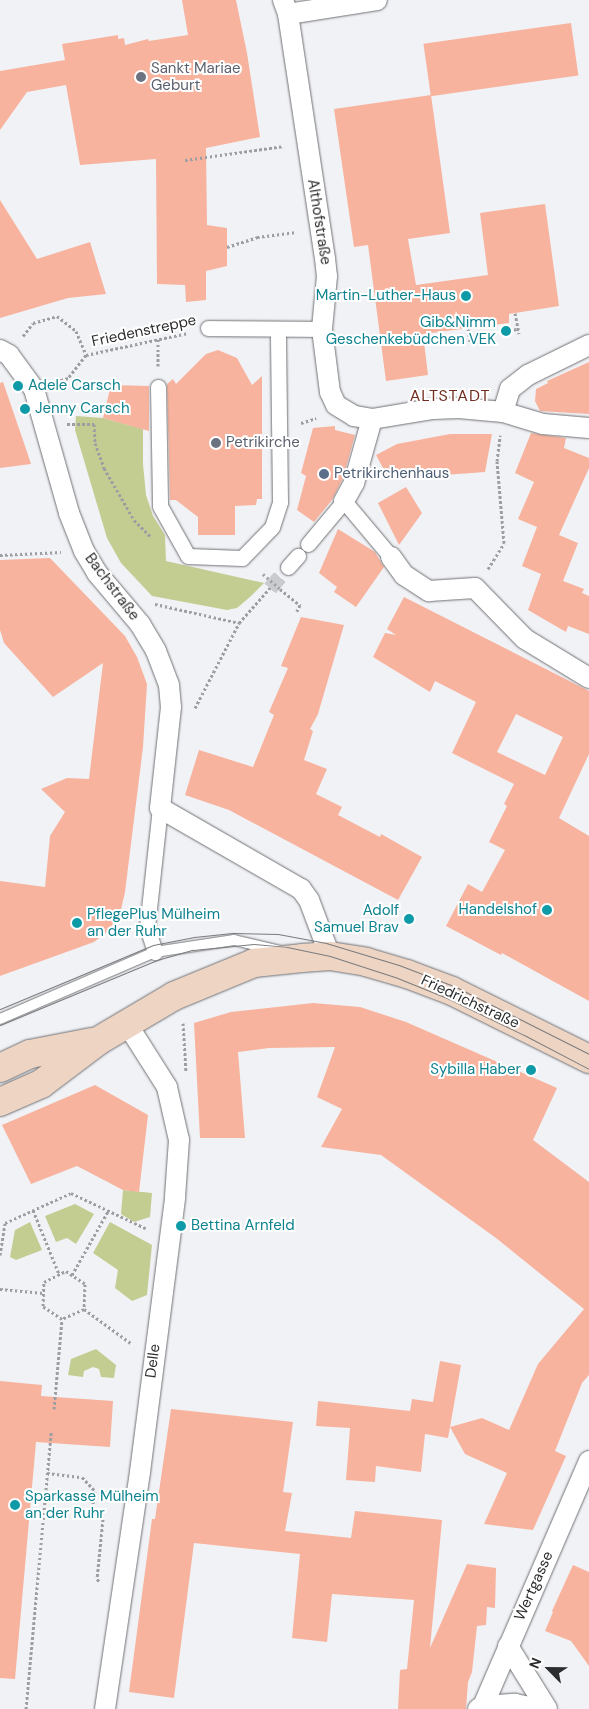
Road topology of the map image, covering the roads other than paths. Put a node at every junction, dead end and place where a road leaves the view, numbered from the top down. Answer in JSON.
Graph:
{"nodes":[{"id":1,"x":377,"y":0,"type":"edge"},
{"id":2,"x":285,"y":7,"type":"edge"},
{"id":3,"x":208,"y":328,"type":"road end"},
{"id":4,"x":322,"y":328,"type":"junction"},
{"id":5,"x":278,"y":329,"type":"junction"},
{"id":6,"x":589,"y":344,"type":"edge"},
{"id":7,"x":5,"y":352,"type":"edge"},
{"id":8,"x":158,"y":387,"type":"road end"},
{"id":9,"x":503,"y":412,"type":"junction"},
{"id":10,"x":372,"y":419,"type":"junction"},
{"id":11,"x":589,"y":428,"type":"edge"},
{"id":12,"x":344,"y":501,"type":"junction"},
{"id":13,"x":308,"y":544,"type":"dead end"},
{"id":14,"x":391,"y":556,"type":"joint"},
{"id":15,"x":589,"y":678,"type":"edge"},
{"id":16,"x":160,"y":808,"type":"junction"},
{"id":17,"x":155,"y":952,"type":"junction"},
{"id":18,"x":330,"y":956,"type":"junction"},
{"id":19,"x":302,"y":958,"type":"junction"},
{"id":20,"x":0,"y":1020,"type":"edge"},
{"id":21,"x":127,"y":1024,"type":"junction"},
{"id":22,"x":98,"y":1041,"type":"junction"},
{"id":23,"x":589,"y":1059,"type":"edge"},
{"id":24,"x":0,"y":1068,"type":"edge"},
{"id":25,"x":0,"y":1102,"type":"edge"},
{"id":26,"x":589,"y":1461,"type":"edge"},
{"id":27,"x":508,"y":1646,"type":"junction"},
{"id":28,"x":480,"y":1708,"type":"edge"},
{"id":29,"x":105,"y":1709,"type":"edge"},
{"id":30,"x":540,"y":1709,"type":"edge"},
{"id":31,"x":547,"y":1709,"type":"edge"}],
"edges":[{"from":1,"to":2,"type":"street"},
{"from":2,"to":4,"type":"street","name":"Althofstraße"},
{"from":3,"to":5,"type":"street"},
{"from":4,"to":5,"type":"street"},
{"from":4,"to":10,"type":"street","name":"Althofstraße"},
{"from":5,"to":8,"type":"street"},
{"from":6,"to":9,"type":"street"},
{"from":7,"to":16,"type":"street","name":"Bachstraße"},
{"from":9,"to":10,"type":"street"},
{"from":9,"to":11,"type":"street"},
{"from":10,"to":12,"type":"street"},
{"from":12,"to":13,"type":"street"},
{"from":12,"to":14,"type":"street"},
{"from":14,"to":15,"type":"street"},
{"from":16,"to":17,"type":"street","name":"Bachstraße"},
{"from":16,"to":18,"type":"street"},
{"from":17,"to":19,"type":"lane"},
{"from":17,"to":20,"type":"lane"},
{"from":18,"to":19,"type":"main road","name":"Friedrichstraße"},
{"from":18,"to":23,"type":"main road","name":"Friedrichstraße"},
{"from":19,"to":21,"type":"main road","name":"Friedrichstraße"},
{"from":21,"to":22,"type":"main road","name":"Friedrichstraße"},
{"from":21,"to":29,"type":"street","name":"Delle"},
{"from":22,"to":24,"type":"main road"},
{"from":22,"to":25,"type":"main road"},
{"from":26,"to":27,"type":"street","name":"Wertgasse"},
{"from":27,"to":28,"type":"street","name":"Wertgasse"},
{"from":27,"to":31,"type":"street"},
{"from":28,"to":30,"type":"street"}]}
